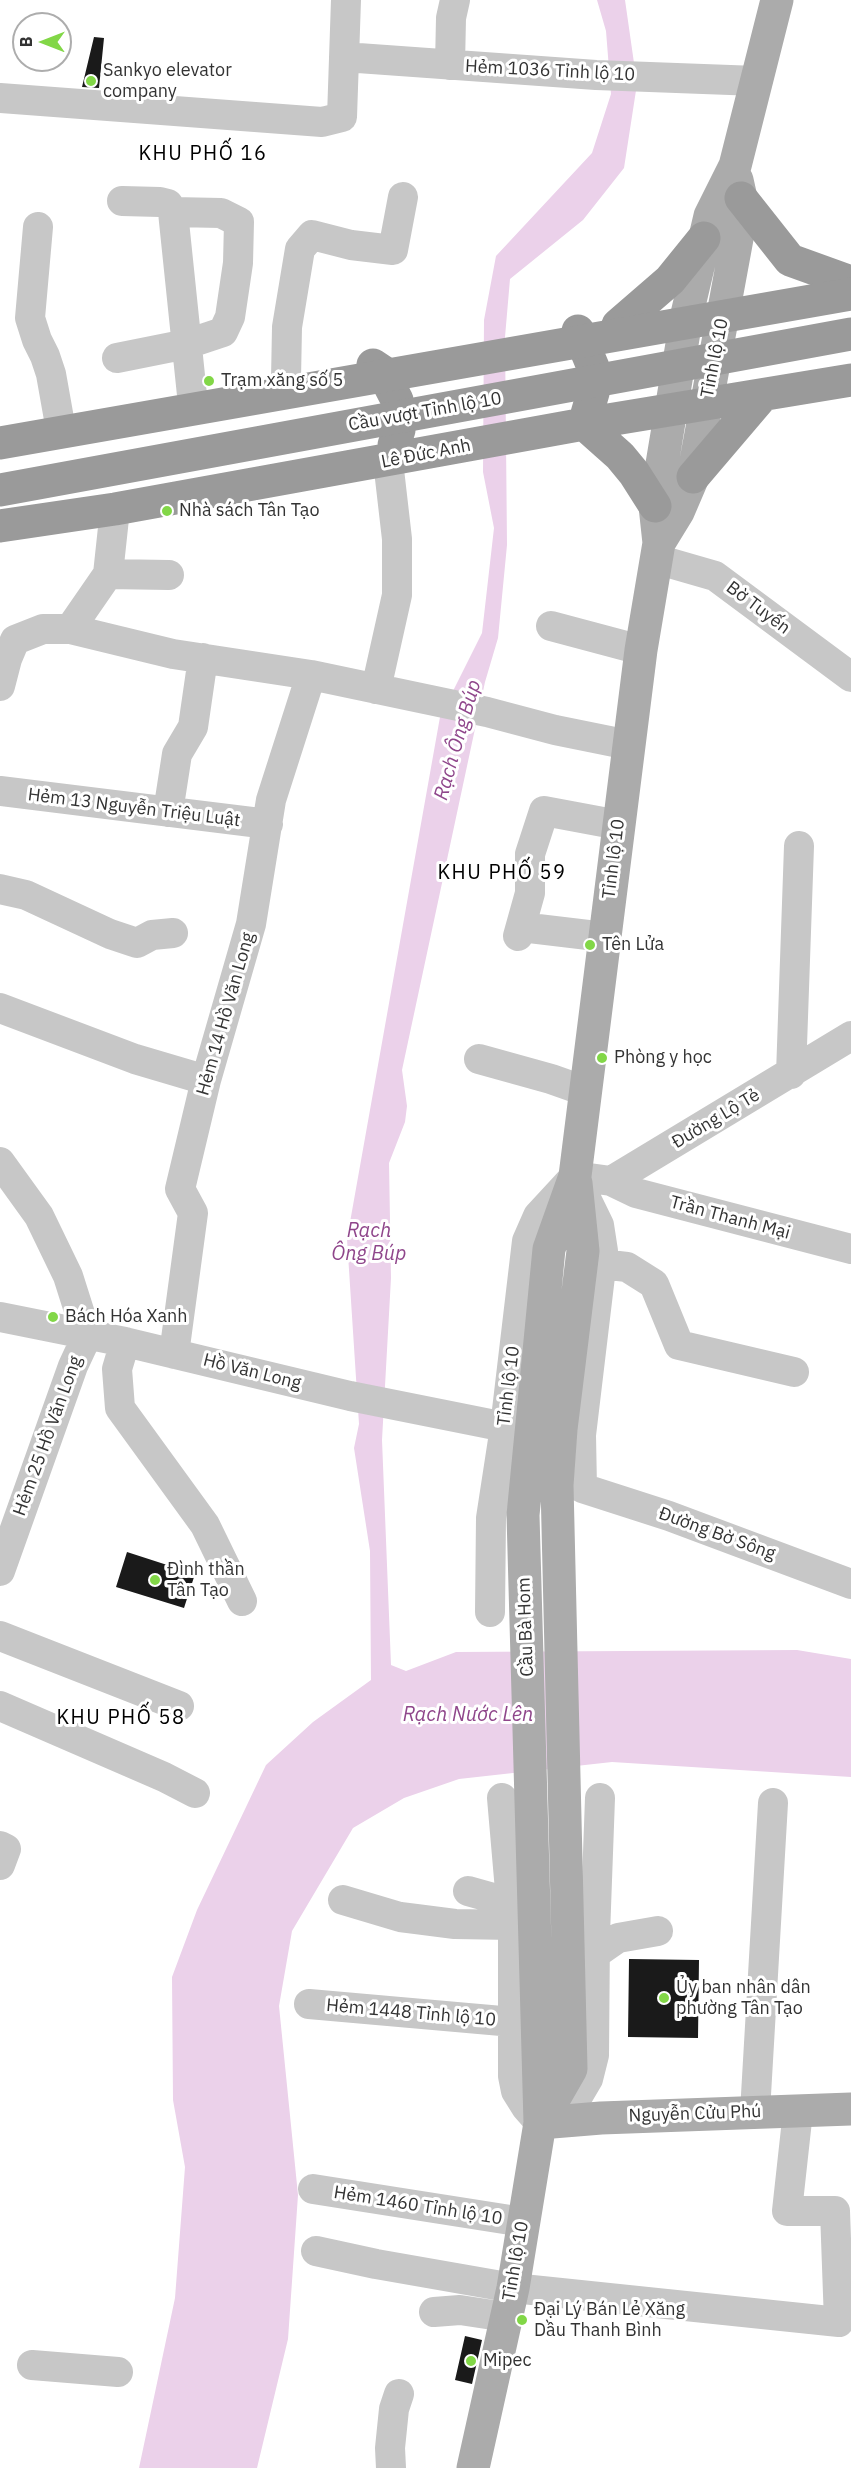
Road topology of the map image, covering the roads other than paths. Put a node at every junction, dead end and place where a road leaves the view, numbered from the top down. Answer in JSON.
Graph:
{"nodes":[{"id":1,"x":346,"y":0,"type":"edge"},
{"id":2,"x":455,"y":0,"type":"edge"},
{"id":3,"x":777,"y":0,"type":"edge"},
{"id":4,"x":344,"y":57,"type":"junction"},
{"id":5,"x":450,"y":65,"type":"junction"},
{"id":6,"x":757,"y":81,"type":"junction"},
{"id":7,"x":0,"y":98,"type":"edge"},
{"id":8,"x":735,"y":166,"type":"junction"},
{"id":9,"x":403,"y":197,"type":"dead end"},
{"id":10,"x":741,"y":198,"type":"junction"},
{"id":11,"x":122,"y":201,"type":"dead end"},
{"id":12,"x":173,"y":212,"type":"junction"},
{"id":13,"x":38,"y":227,"type":"dead end"},
{"id":14,"x":704,"y":238,"type":"junction"},
{"id":15,"x":851,"y":283,"type":"edge"},
{"id":16,"x":851,"y":294,"type":"edge"},
{"id":17,"x":724,"y":307,"type":"junction"},
{"id":18,"x":687,"y":314,"type":"junction"},
{"id":19,"x":851,"y":318,"type":"edge"},
{"id":20,"x":618,"y":325,"type":"junction"},
{"id":21,"x":578,"y":331,"type":"junction"},
{"id":22,"x":851,"y":334,"type":"edge"},
{"id":23,"x":187,"y":344,"type":"junction"},
{"id":24,"x":851,"y":354,"type":"edge"},
{"id":25,"x":117,"y":357,"type":"dead end"},
{"id":26,"x":383,"y":363,"type":"junction"},
{"id":27,"x":286,"y":379,"type":"junction"},
{"id":28,"x":851,"y":380,"type":"edge"},
{"id":29,"x":192,"y":395,"type":"junction"},
{"id":30,"x":762,"y":396,"type":"junction"},
{"id":31,"x":705,"y":406,"type":"junction"},
{"id":32,"x":670,"y":411,"type":"junction"},
{"id":33,"x":59,"y":419,"type":"junction"},
{"id":34,"x":584,"y":424,"type":"junction"},
{"id":35,"x":0,"y":430,"type":"edge"},
{"id":36,"x":0,"y":443,"type":"edge"},
{"id":37,"x":388,"y":461,"type":"junction"},
{"id":38,"x":0,"y":462,"type":"edge"},
{"id":39,"x":693,"y":477,"type":"junction"},
{"id":40,"x":0,"y":490,"type":"edge"},
{"id":41,"x":655,"y":506,"type":"junction"},
{"id":42,"x":0,"y":507,"type":"edge"},
{"id":43,"x":115,"y":509,"type":"junction"},
{"id":44,"x":0,"y":526,"type":"edge"},
{"id":45,"x":658,"y":551,"type":"junction"},
{"id":46,"x":108,"y":574,"type":"junction"},
{"id":47,"x":169,"y":575,"type":"dead end"},
{"id":48,"x":0,"y":622,"type":"edge"},
{"id":49,"x":551,"y":626,"type":"dead end"},
{"id":50,"x":56,"y":629,"type":"junction"},
{"id":51,"x":641,"y":650,"type":"junction"},
{"id":52,"x":203,"y":658,"type":"junction"},
{"id":53,"x":311,"y":675,"type":"junction"},
{"id":54,"x":851,"y":677,"type":"edge"},
{"id":55,"x":0,"y":686,"type":"edge"},
{"id":56,"x":376,"y":689,"type":"junction"},
{"id":57,"x":629,"y":745,"type":"junction"},
{"id":58,"x":0,"y":791,"type":"edge"},
{"id":59,"x":168,"y":812,"type":"junction"},
{"id":60,"x":268,"y":824,"type":"junction"},
{"id":61,"x":619,"y":825,"type":"junction"},
{"id":62,"x":800,"y":846,"type":"dead end"},
{"id":63,"x":0,"y":888,"type":"edge"},
{"id":64,"x":173,"y":933,"type":"dead end"},
{"id":65,"x":605,"y":938,"type":"junction"},
{"id":66,"x":0,"y":1008,"type":"edge"},
{"id":67,"x":851,"y":1036,"type":"edge"},
{"id":68,"x":479,"y":1059,"type":"dead end"},
{"id":69,"x":791,"y":1074,"type":"junction"},
{"id":70,"x":206,"y":1080,"type":"junction"},
{"id":71,"x":585,"y":1091,"type":"junction"},
{"id":72,"x":0,"y":1162,"type":"edge"},
{"id":73,"x":575,"y":1176,"type":"junction"},
{"id":74,"x":611,"y":1180,"type":"junction"},
{"id":75,"x":549,"y":1249,"type":"joint"},
{"id":76,"x":851,"y":1250,"type":"edge"},
{"id":77,"x":592,"y":1258,"type":"junction"},
{"id":78,"x":0,"y":1317,"type":"edge"},
{"id":79,"x":87,"y":1336,"type":"junction"},
{"id":80,"x":125,"y":1342,"type":"junction"},
{"id":81,"x":174,"y":1354,"type":"junction"},
{"id":82,"x":794,"y":1372,"type":"dead end"},
{"id":83,"x":505,"y":1427,"type":"junction"},
{"id":84,"x":582,"y":1488,"type":"joint"},
{"id":85,"x":2,"y":1558,"type":"edge"},
{"id":86,"x":851,"y":1584,"type":"edge"},
{"id":87,"x":242,"y":1601,"type":"dead end"},
{"id":88,"x":490,"y":1612,"type":"dead end"},
{"id":89,"x":0,"y":1636,"type":"edge"},
{"id":90,"x":0,"y":1706,"type":"edge"},
{"id":91,"x":179,"y":1706,"type":"dead end"},
{"id":92,"x":195,"y":1793,"type":"dead end"},
{"id":93,"x":502,"y":1798,"type":"dead end"},
{"id":94,"x":600,"y":1798,"type":"dead end"},
{"id":95,"x":773,"y":1803,"type":"dead end"},
{"id":96,"x":0,"y":1845,"type":"edge"},
{"id":97,"x":0,"y":1865,"type":"edge"},
{"id":98,"x":468,"y":1891,"type":"dead end"},
{"id":99,"x":343,"y":1900,"type":"dead end"},
{"id":100,"x":512,"y":1912,"type":"junction"},
{"id":101,"x":658,"y":1931,"type":"dead end"},
{"id":102,"x":595,"y":1954,"type":"junction"},
{"id":103,"x":309,"y":2004,"type":"dead end"},
{"id":104,"x":513,"y":2022,"type":"junction"},
{"id":105,"x":571,"y":2068,"type":"joint"},
{"id":106,"x":540,"y":2078,"type":"joint"},
{"id":107,"x":851,"y":2109,"type":"edge"},
{"id":108,"x":798,"y":2111,"type":"junction"},
{"id":109,"x":755,"y":2112,"type":"junction"},
{"id":110,"x":540,"y":2123,"type":"junction"},
{"id":111,"x":313,"y":2189,"type":"dead end"},
{"id":112,"x":523,"y":2222,"type":"junction"},
{"id":113,"x":316,"y":2251,"type":"dead end"},
{"id":114,"x":509,"y":2302,"type":"junction"},
{"id":115,"x":434,"y":2312,"type":"dead end"},
{"id":116,"x":32,"y":2365,"type":"dead end"},
{"id":117,"x":118,"y":2372,"type":"dead end"},
{"id":118,"x":399,"y":2394,"type":"dead end"},
{"id":119,"x":391,"y":2468,"type":"edge"},
{"id":120,"x":473,"y":2468,"type":"edge"}],
"edges":[{"from":1,"to":4,"type":"street"},
{"from":2,"to":5,"type":"street"},
{"from":3,"to":6,"type":"main road","name":"Tỉnh lộ 10"},
{"from":4,"to":5,"type":"street","name":"Hẻm 1036 Tỉnh lộ 10"},
{"from":4,"to":7,"type":"street"},
{"from":5,"to":6,"type":"street","name":"Hẻm 1036 Tỉnh lộ 10"},
{"from":6,"to":8,"type":"main road","name":"Tỉnh lộ 10"},
{"from":8,"to":10,"type":"main road","name":"Tỉnh lộ 10"},
{"from":8,"to":14,"type":"main road","name":"Tỉnh lộ 10"},
{"from":9,"to":27,"type":"street"},
{"from":10,"to":15,"type":"highway"},
{"from":10,"to":17,"type":"main road","name":"Tỉnh lộ 10"},
{"from":11,"to":12,"type":"street"},
{"from":12,"to":23,"type":"street"},
{"from":12,"to":23,"type":"street"},
{"from":13,"to":33,"type":"street"},
{"from":14,"to":18,"type":"main road","name":"Tỉnh lộ 10"},
{"from":14,"to":20,"type":"highway"},
{"from":15,"to":17,"type":"highway"},
{"from":16,"to":36,"type":"highway","bridge":true},
{"from":17,"to":18,"type":"highway"},
{"from":17,"to":31,"type":"main road","name":"Tỉnh lộ 10"},
{"from":18,"to":20,"type":"highway"},
{"from":18,"to":32,"type":"main road","name":"Tỉnh lộ 10"},
{"from":19,"to":38,"type":"highway","name":"Cầu vượt Tỉnh lộ 10"},
{"from":20,"to":21,"type":"highway"},
{"from":21,"to":26,"type":"highway"},
{"from":21,"to":34,"type":"highway"},
{"from":22,"to":40,"type":"highway","name":"Cầu vượt Tỉnh lộ 10","bridge":true},
{"from":23,"to":25,"type":"street"},
{"from":23,"to":29,"type":"street"},
{"from":24,"to":42,"type":"highway","name":"Cầu vượt Tỉnh lộ 10"},
{"from":26,"to":27,"type":"highway"},
{"from":26,"to":37,"type":"highway"},
{"from":27,"to":29,"type":"highway"},
{"from":28,"to":30,"type":"highway","name":"Lê Đức Anh"},
{"from":29,"to":33,"type":"highway"},
{"from":30,"to":31,"type":"highway","name":"Lê Đức Anh"},
{"from":30,"to":39,"type":"highway"},
{"from":31,"to":32,"type":"highway","name":"Lê Đức Anh"},
{"from":31,"to":39,"type":"main road","name":"Tỉnh lộ 10"},
{"from":32,"to":34,"type":"highway","name":"Lê Đức Anh"},
{"from":32,"to":41,"type":"main road","name":"Tỉnh lộ 10"},
{"from":33,"to":35,"type":"highway"},
{"from":34,"to":37,"type":"highway","name":"Lê Đức Anh"},
{"from":34,"to":41,"type":"highway"},
{"from":37,"to":43,"type":"highway","name":"Lê Đức Anh"},
{"from":37,"to":56,"type":"street"},
{"from":39,"to":45,"type":"main road","name":"Tỉnh lộ 10"},
{"from":41,"to":45,"type":"main road","name":"Tỉnh lộ 10"},
{"from":43,"to":44,"type":"highway","name":"Lê Đức Anh"},
{"from":43,"to":46,"type":"street"},
{"from":45,"to":51,"type":"main road","name":"Tỉnh lộ 10"},
{"from":45,"to":54,"type":"street","name":"Bờ Tuyến"},
{"from":46,"to":47,"type":"street"},
{"from":46,"to":50,"type":"street"},
{"from":48,"to":50,"type":"street"},
{"from":49,"to":51,"type":"street"},
{"from":50,"to":52,"type":"street"},
{"from":50,"to":55,"type":"street"},
{"from":51,"to":57,"type":"main road","name":"Tỉnh lộ 10"},
{"from":52,"to":53,"type":"street"},
{"from":52,"to":59,"type":"street"},
{"from":53,"to":56,"type":"street"},
{"from":53,"to":60,"type":"street","name":"Hẻm 14 Hồ Văn Long"},
{"from":56,"to":57,"type":"street"},
{"from":57,"to":61,"type":"main road","name":"Tỉnh lộ 10"},
{"from":58,"to":59,"type":"street","name":"Hẻm 13 Nguyễn Triệu Luật"},
{"from":59,"to":60,"type":"street","name":"Hẻm 13 Nguyễn Triệu Luật"},
{"from":60,"to":70,"type":"street","name":"Hẻm 14 Hồ Văn Long"},
{"from":61,"to":65,"type":"main road","name":"Tỉnh lộ 10"},
{"from":61,"to":65,"type":"street"},
{"from":62,"to":69,"type":"street"},
{"from":63,"to":64,"type":"street"},
{"from":65,"to":71,"type":"main road","name":"Tỉnh lộ 10"},
{"from":66,"to":70,"type":"street"},
{"from":67,"to":69,"type":"street","name":"Đường Lộ Tẻ"},
{"from":68,"to":71,"type":"street"},
{"from":69,"to":74,"type":"street","name":"Đường Lộ Tẻ"},
{"from":70,"to":81,"type":"street","name":"Hẻm 14 Hồ Văn Long"},
{"from":71,"to":73,"type":"main road","name":"Tỉnh lộ 10"},
{"from":72,"to":79,"type":"street"},
{"from":73,"to":74,"type":"street"},
{"from":73,"to":75,"type":"main road","name":"Tỉnh lộ 10"},
{"from":73,"to":77,"type":"main road","name":"Tỉnh lộ 10"},
{"from":73,"to":83,"type":"street","name":"Tỉnh lộ 10"},
{"from":74,"to":76,"type":"street","name":"Trần Thanh Mại"},
{"from":75,"to":106,"type":"main road","name":"Cầu Bà Hom"},
{"from":77,"to":82,"type":"street"},
{"from":77,"to":84,"type":"street","name":"Tỉnh lộ 10"},
{"from":77,"to":105,"type":"main road","name":"Cầu Bà Hom"},
{"from":78,"to":79,"type":"street","name":"Hồ Văn Long"},
{"from":79,"to":80,"type":"street","name":"Hồ Văn Long"},
{"from":79,"to":85,"type":"street","name":"Hẻm 25 Hồ Văn Long"},
{"from":80,"to":81,"type":"street","name":"Hồ Văn Long"},
{"from":80,"to":87,"type":"street"},
{"from":81,"to":83,"type":"street","name":"Hồ Văn Long"},
{"from":83,"to":88,"type":"street","name":"Tỉnh lộ 10"},
{"from":84,"to":86,"type":"street","name":"Đường Bờ Sông"},
{"from":89,"to":91,"type":"street"},
{"from":90,"to":92,"type":"street"},
{"from":93,"to":100,"type":"street"},
{"from":94,"to":102,"type":"street"},
{"from":95,"to":109,"type":"street"},
{"from":96,"to":97,"type":"street"},
{"from":98,"to":100,"type":"street"},
{"from":99,"to":100,"type":"street"},
{"from":100,"to":104,"type":"street"},
{"from":101,"to":102,"type":"street"},
{"from":102,"to":110,"type":"street"},
{"from":103,"to":104,"type":"street","name":"Hẻm 1448 Tỉnh lộ 10"},
{"from":104,"to":110,"type":"street"},
{"from":105,"to":110,"type":"main road","name":"Tỉnh lộ 10"},
{"from":106,"to":110,"type":"main road","name":"Tỉnh lộ 10"},
{"from":107,"to":108,"type":"main road","name":"Nguyễn Cửu Phú"},
{"from":108,"to":109,"type":"main road","name":"Nguyễn Cửu Phú"},
{"from":108,"to":114,"type":"street"},
{"from":109,"to":110,"type":"main road","name":"Nguyễn Cửu Phú"},
{"from":110,"to":112,"type":"main road","name":"Tỉnh lộ 10"},
{"from":111,"to":112,"type":"street","name":"Hẻm 1460 Tỉnh lộ 10"},
{"from":112,"to":114,"type":"main road","name":"Tỉnh lộ 10"},
{"from":113,"to":114,"type":"street"},
{"from":114,"to":115,"type":"street"},
{"from":114,"to":120,"type":"main road","name":"Tỉnh lộ 10"},
{"from":116,"to":117,"type":"street"},
{"from":118,"to":119,"type":"street"}]}
